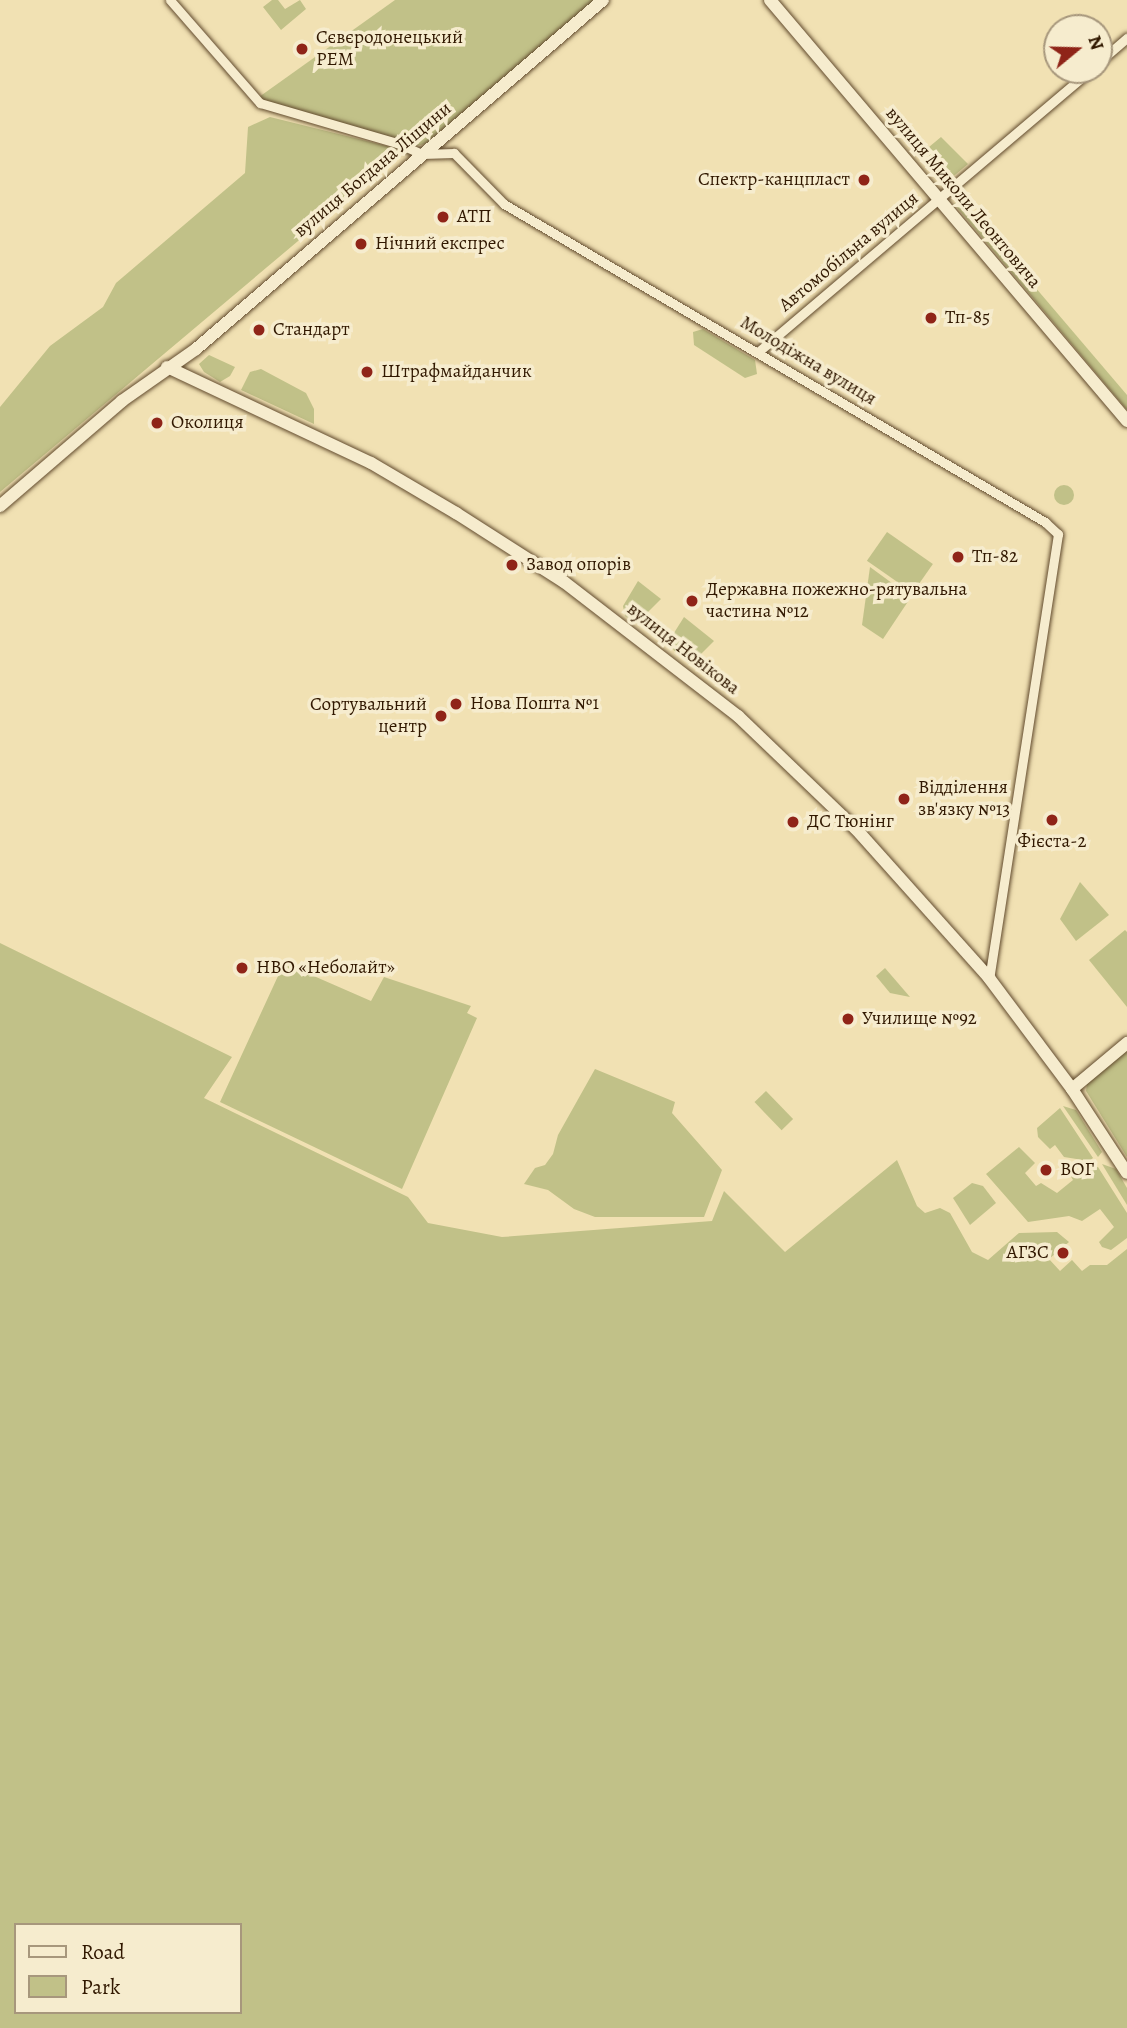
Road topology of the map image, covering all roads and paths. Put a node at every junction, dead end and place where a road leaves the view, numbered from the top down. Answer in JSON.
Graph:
{"nodes":[{"id":1,"x":170,"y":0,"type":"edge"},
{"id":2,"x":603,"y":0,"type":"edge"},
{"id":3,"x":770,"y":0,"type":"edge"},
{"id":4,"x":1127,"y":38,"type":"edge"},
{"id":5,"x":1113,"y":50,"type":"edge"},
{"id":6,"x":1074,"y":84,"type":"edge"},
{"id":7,"x":422,"y":154,"type":"junction"},
{"id":8,"x":939,"y":199,"type":"junction"},
{"id":9,"x":758,"y":352,"type":"junction"},
{"id":10,"x":167,"y":367,"type":"junction"},
{"id":11,"x":1127,"y":421,"type":"edge"},
{"id":12,"x":0,"y":506,"type":"edge"},
{"id":13,"x":989,"y":978,"type":"junction"},
{"id":14,"x":1127,"y":1043,"type":"edge"},
{"id":15,"x":1072,"y":1089,"type":"junction"},
{"id":16,"x":1127,"y":1173,"type":"edge"}],
"edges":[{"from":1,"to":7,"type":"street","name":"Молодіжна вулиця"},
{"from":2,"to":7,"type":"main road","name":"вулиця Богдана Ліщини"},
{"from":3,"to":8,"type":"main road","name":"вулиця Миколи Леонтовича"},
{"from":4,"to":5,"type":"street"},
{"from":6,"to":8,"type":"street","name":"Автомобільна вулиця"},
{"from":7,"to":9,"type":"street","name":"Молодіжна вулиця"},
{"from":7,"to":10,"type":"main road","name":"вулиця Богдана Ліщини"},
{"from":8,"to":9,"type":"street","name":"Автомобільна вулиця"},
{"from":8,"to":11,"type":"main road","name":"вулиця Миколи Леонтовича"},
{"from":9,"to":13,"type":"street","name":"Молодіжна вулиця"},
{"from":10,"to":12,"type":"main road","name":"вулиця Богдана Ліщини"},
{"from":10,"to":13,"type":"main road","name":"вулиця Новікова"},
{"from":13,"to":15,"type":"main road","name":"вулиця Новікова"},
{"from":14,"to":15,"type":"main road"},
{"from":15,"to":16,"type":"main road","name":"вулиця Новікова"}]}
